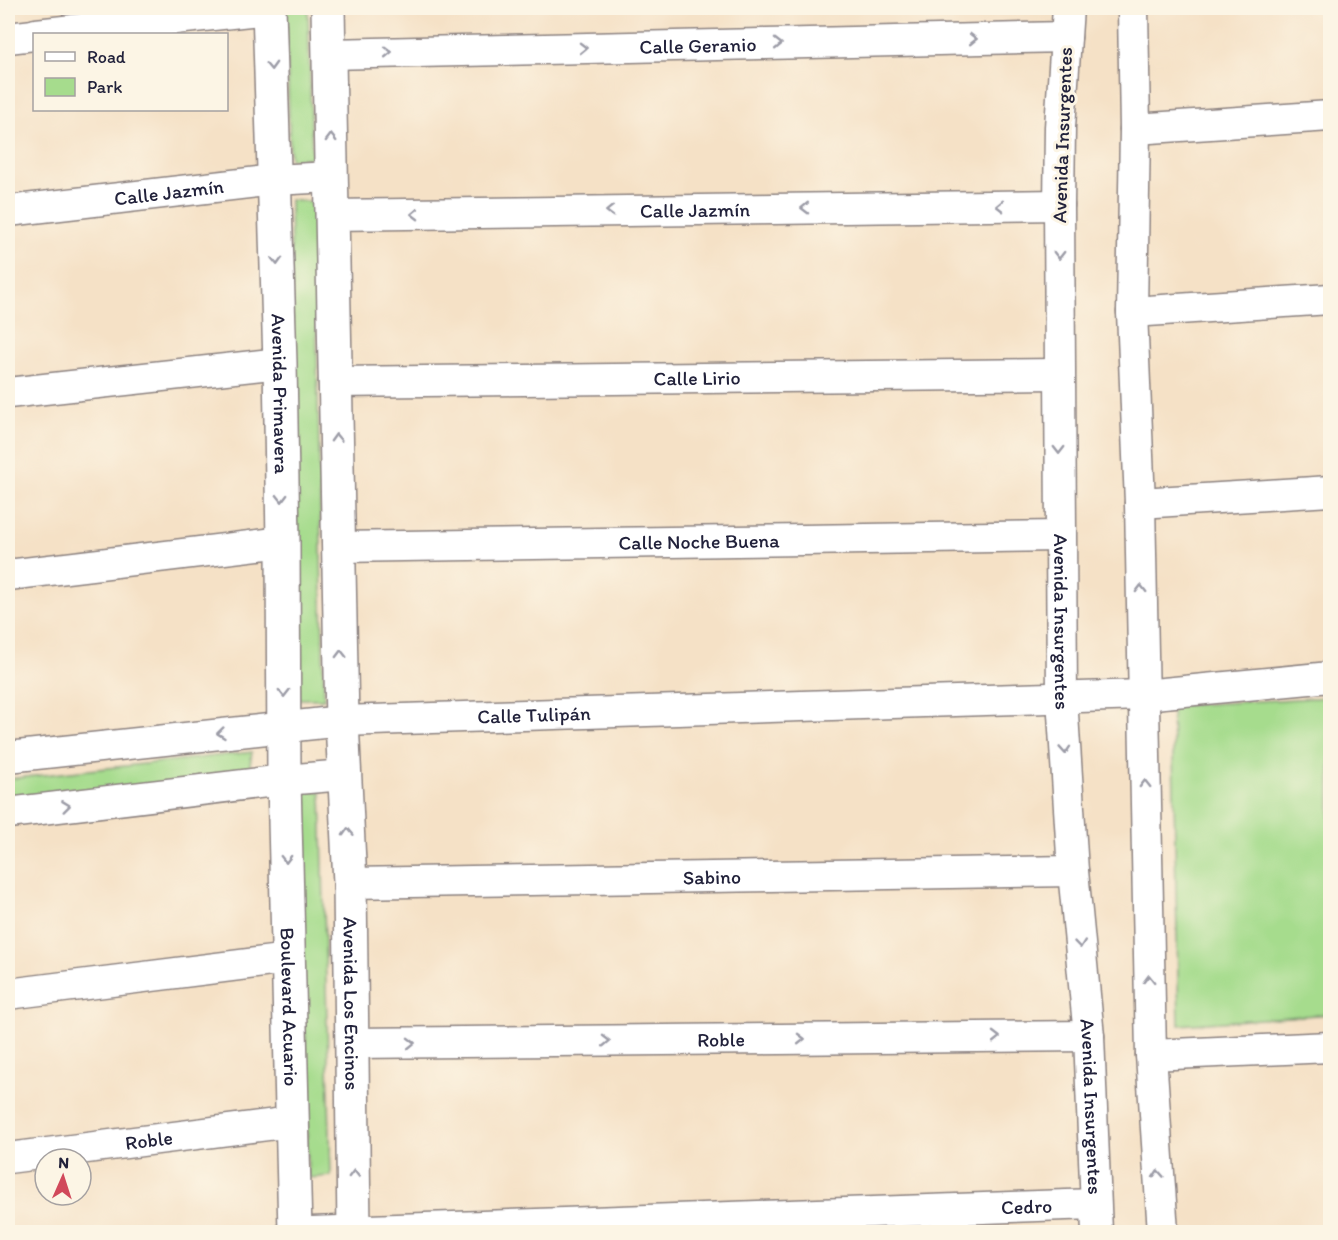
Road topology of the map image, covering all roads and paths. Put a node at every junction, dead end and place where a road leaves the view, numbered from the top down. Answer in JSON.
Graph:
{"nodes":[{"id":1,"x":269,"y":8,"type":"edge"},
{"id":2,"x":328,"y":8,"type":"edge"},
{"id":3,"x":1068,"y":8,"type":"edge"},
{"id":4,"x":1133,"y":8,"type":"edge"},
{"id":5,"x":52,"y":33,"type":"edge"},
{"id":6,"x":33,"y":35,"type":"edge"},
{"id":7,"x":1066,"y":37,"type":"junction"},
{"id":8,"x":8,"y":38,"type":"edge"},
{"id":9,"x":329,"y":54,"type":"junction"},
{"id":10,"x":1330,"y":116,"type":"edge"},
{"id":11,"x":1136,"y":129,"type":"junction"},
{"id":12,"x":331,"y":177,"type":"junction"},
{"id":13,"x":274,"y":180,"type":"junction"},
{"id":14,"x":1059,"y":205,"type":"junction"},
{"id":15,"x":8,"y":211,"type":"edge"},
{"id":16,"x":332,"y":215,"type":"junction"},
{"id":17,"x":1330,"y":299,"type":"edge"},
{"id":18,"x":1132,"y":312,"type":"junction"},
{"id":19,"x":279,"y":363,"type":"junction"},
{"id":20,"x":1059,"y":374,"type":"junction"},
{"id":21,"x":334,"y":382,"type":"junction"},
{"id":22,"x":8,"y":393,"type":"edge"},
{"id":23,"x":1330,"y":491,"type":"edge"},
{"id":24,"x":1140,"y":503,"type":"junction"},
{"id":25,"x":1059,"y":536,"type":"junction"},
{"id":26,"x":283,"y":542,"type":"junction"},
{"id":27,"x":339,"y":548,"type":"junction"},
{"id":28,"x":8,"y":575,"type":"edge"},
{"id":29,"x":1330,"y":677,"type":"edge"},
{"id":30,"x":1143,"y":695,"type":"junction"},
{"id":31,"x":1062,"y":698,"type":"junction"},
{"id":32,"x":342,"y":721,"type":"junction"},
{"id":33,"x":284,"y":726,"type":"junction"},
{"id":34,"x":8,"y":757,"type":"edge"},
{"id":35,"x":345,"y":775,"type":"junction"},
{"id":36,"x":284,"y":780,"type":"junction"},
{"id":37,"x":8,"y":813,"type":"edge"},
{"id":38,"x":1073,"y":871,"type":"junction"},
{"id":39,"x":350,"y":883,"type":"junction"},
{"id":40,"x":288,"y":959,"type":"junction"},
{"id":41,"x":8,"y":994,"type":"edge"},
{"id":42,"x":1089,"y":1036,"type":"junction"},
{"id":43,"x":352,"y":1043,"type":"junction"},
{"id":44,"x":1330,"y":1047,"type":"edge"},
{"id":45,"x":1151,"y":1055,"type":"junction"},
{"id":46,"x":292,"y":1122,"type":"junction"},
{"id":47,"x":8,"y":1158,"type":"edge"},
{"id":48,"x":1096,"y":1218,"type":"edge"},
{"id":49,"x":354,"y":1232,"type":"edge"},
{"id":50,"x":295,"y":1233,"type":"edge"},
{"id":51,"x":311,"y":1233,"type":"edge"},
{"id":52,"x":1162,"y":1233,"type":"edge"}],
"edges":[{"from":1,"to":5,"type":"street"},
{"from":1,"to":13,"type":"street","name":"Avenida Primavera","one_way":true},
{"from":2,"to":9,"type":"street"},
{"from":3,"to":7,"type":"street","name":"Avenida Insurgentes"},
{"from":4,"to":11,"type":"street"},
{"from":6,"to":8,"type":"street"},
{"from":9,"to":7,"type":"street","name":"Calle Geranio","one_way":true},
{"from":7,"to":14,"type":"street","name":"Avenida Insurgentes"},
{"from":12,"to":9,"type":"street","one_way":true},
{"from":10,"to":11,"type":"street"},
{"from":11,"to":18,"type":"street"},
{"from":12,"to":13,"type":"street","name":"Calle Jazmín"},
{"from":12,"to":16,"type":"street"},
{"from":13,"to":15,"type":"street","name":"Calle Jazmín"},
{"from":13,"to":19,"type":"street","name":"Avenida Primavera","one_way":true},
{"from":14,"to":16,"type":"street","name":"Calle Jazmín","one_way":true},
{"from":14,"to":20,"type":"street","name":"Avenida Insurgentes","one_way":true},
{"from":16,"to":21,"type":"street"},
{"from":17,"to":18,"type":"street"},
{"from":18,"to":24,"type":"street"},
{"from":19,"to":22,"type":"street"},
{"from":19,"to":26,"type":"street","name":"Avenida Primavera","one_way":true},
{"from":20,"to":21,"type":"street","name":"Calle Lirio"},
{"from":20,"to":25,"type":"street","name":"Avenida Insurgentes","one_way":true},
{"from":27,"to":21,"type":"street","one_way":true},
{"from":23,"to":24,"type":"street"},
{"from":30,"to":24,"type":"street","one_way":true},
{"from":25,"to":27,"type":"street","name":"Calle Noche Buena"},
{"from":25,"to":31,"type":"street","name":"Avenida Insurgentes"},
{"from":26,"to":28,"type":"street"},
{"from":26,"to":33,"type":"street","name":"Avenida Primavera","one_way":true},
{"from":32,"to":27,"type":"street","one_way":true},
{"from":29,"to":30,"type":"street","name":"Calle Tulipán"},
{"from":30,"to":31,"type":"street","name":"Calle Tulipán"},
{"from":45,"to":30,"type":"street","one_way":true},
{"from":31,"to":32,"type":"street","name":"Calle Tulipán"},
{"from":31,"to":38,"type":"street","name":"Avenida Insurgentes","one_way":true},
{"from":32,"to":33,"type":"street","name":"Calle Tulipán"},
{"from":32,"to":35,"type":"street"},
{"from":33,"to":34,"type":"street","name":"Calle Tulipán","one_way":true},
{"from":33,"to":36,"type":"street","name":"Avenida Primavera"},
{"from":35,"to":36,"type":"street"},
{"from":39,"to":35,"type":"street","name":"Avenida Los Encinos","one_way":true},
{"from":37,"to":36,"type":"street","one_way":true},
{"from":36,"to":40,"type":"street","name":"Boulevard Acuario","one_way":true},
{"from":38,"to":39,"type":"street","name":"Sabino"},
{"from":38,"to":42,"type":"street","name":"Avenida Insurgentes","one_way":true},
{"from":39,"to":43,"type":"street","name":"Avenida Los Encinos"},
{"from":40,"to":41,"type":"street"},
{"from":40,"to":46,"type":"street","name":"Boulevard Acuario"},
{"from":43,"to":42,"type":"street","name":"Roble","one_way":true},
{"from":42,"to":48,"type":"street","name":"Avenida Insurgentes"},
{"from":49,"to":43,"type":"street","name":"Avenida Los Encinos","one_way":true},
{"from":44,"to":45,"type":"street"},
{"from":52,"to":45,"type":"street","one_way":true},
{"from":46,"to":47,"type":"street","name":"Roble"},
{"from":46,"to":50,"type":"street","name":"Boulevard Acuario"},
{"from":48,"to":49,"type":"street","name":"Cedro"},
{"from":49,"to":51,"type":"street","name":"Cedro"}]}
